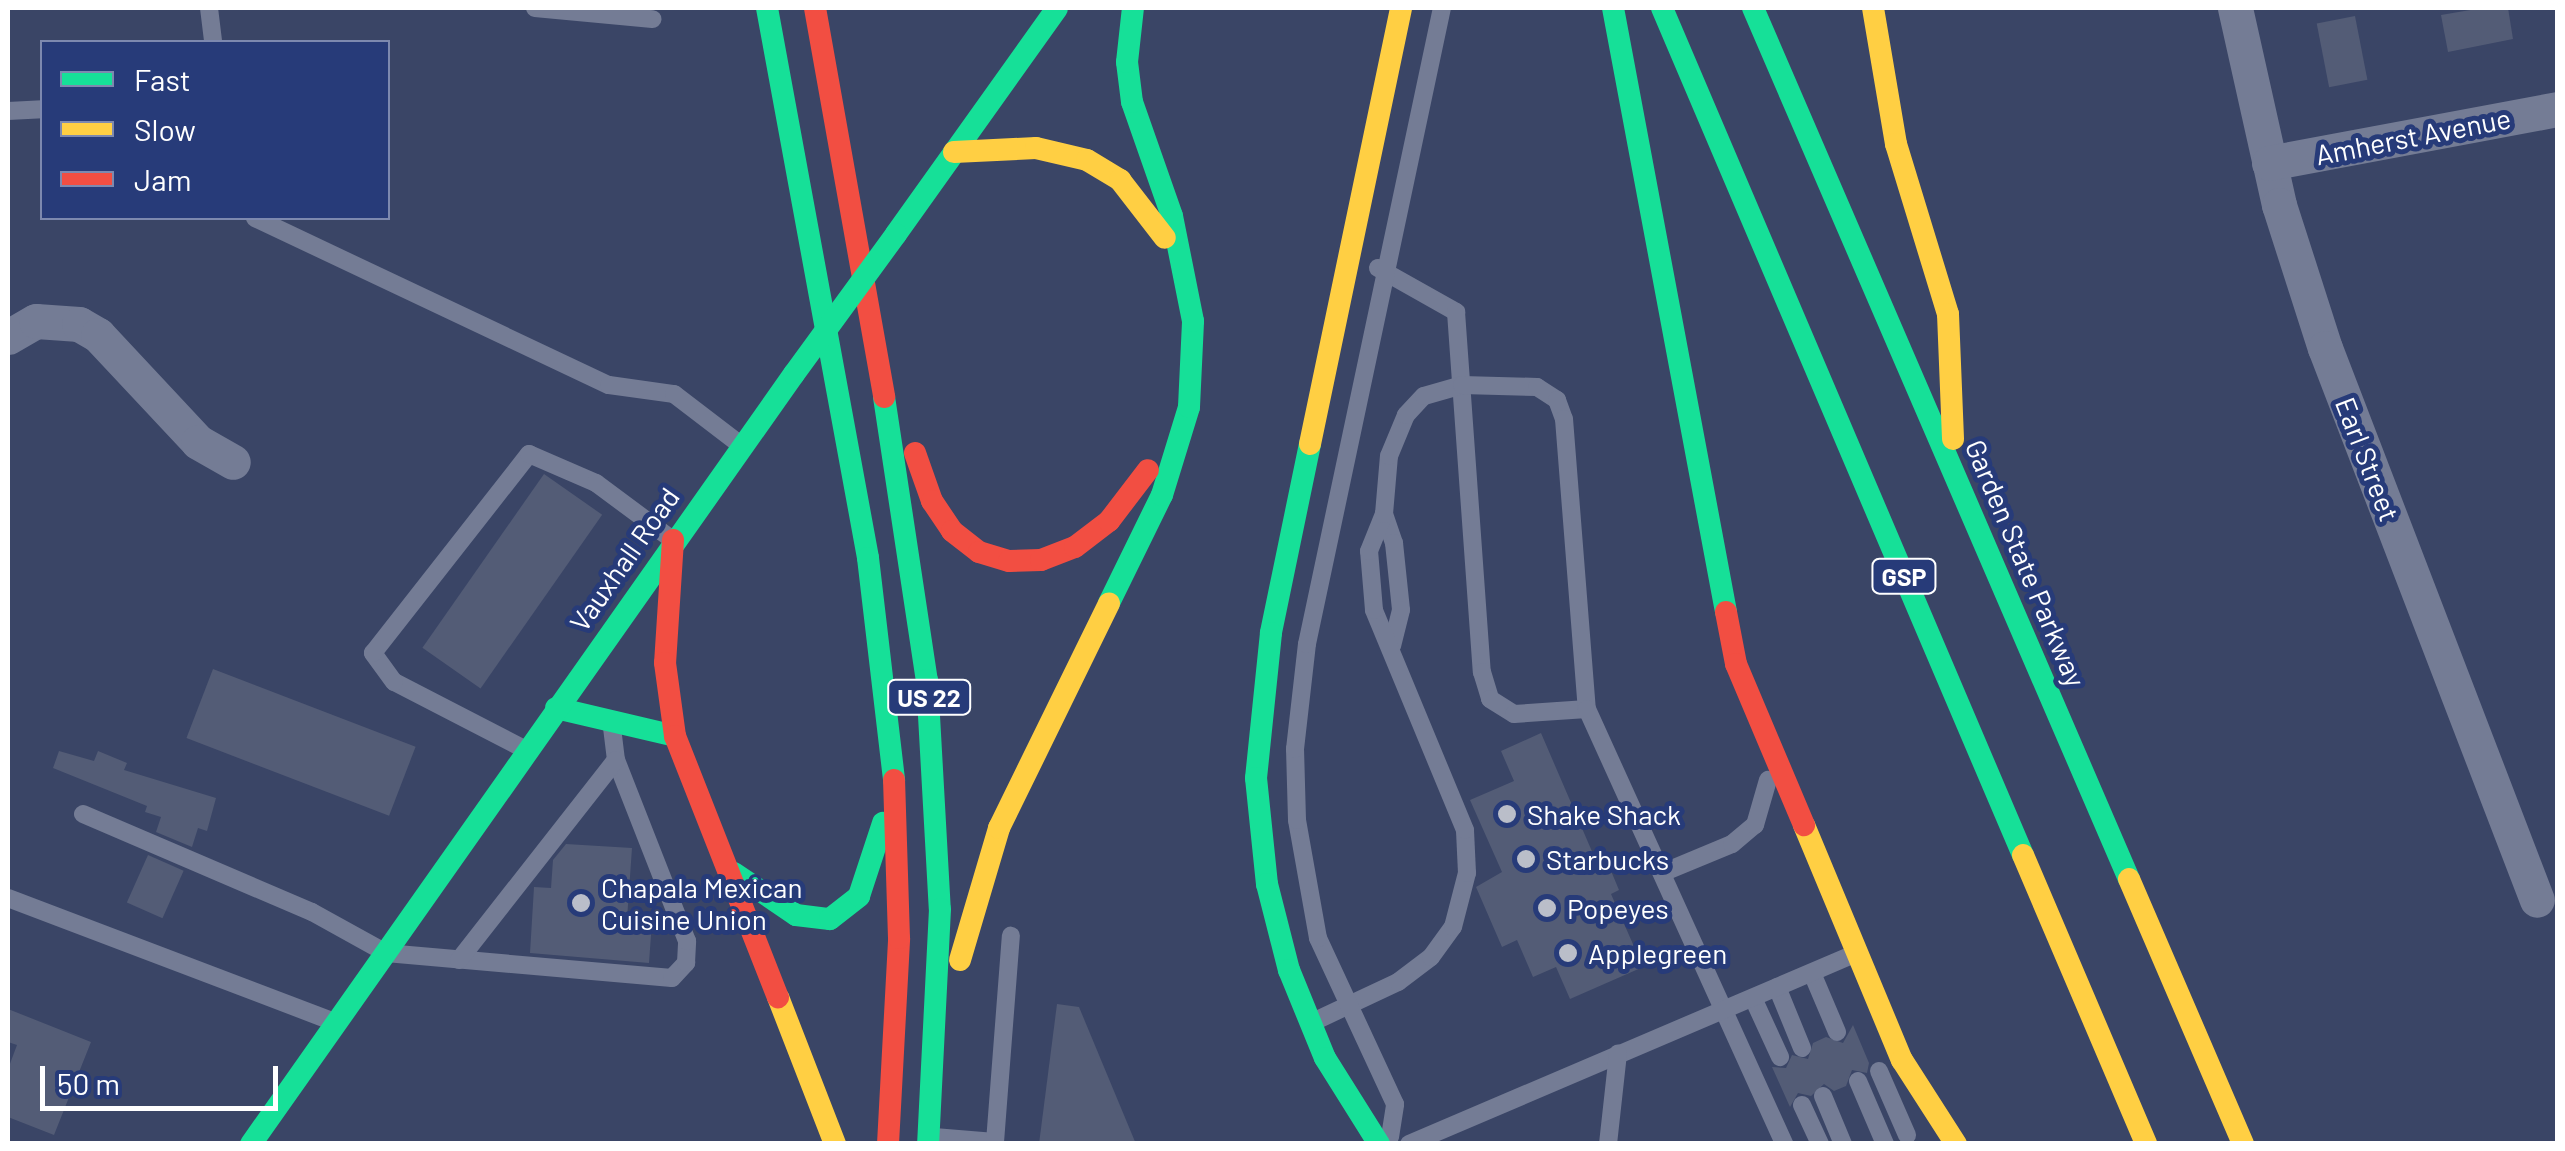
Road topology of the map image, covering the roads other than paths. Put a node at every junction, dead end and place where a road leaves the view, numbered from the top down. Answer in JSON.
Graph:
{"nodes":[{"id":1,"x":209,"y":8,"type":"edge"},
{"id":2,"x":535,"y":8,"type":"edge"},
{"id":3,"x":768,"y":8,"type":"edge"},
{"id":4,"x":815,"y":8,"type":"edge"},
{"id":5,"x":1132,"y":8,"type":"edge"},
{"id":6,"x":1401,"y":8,"type":"edge"},
{"id":7,"x":1442,"y":8,"type":"edge"},
{"id":8,"x":1613,"y":8,"type":"edge"},
{"id":9,"x":1662,"y":8,"type":"edge"},
{"id":10,"x":1753,"y":8,"type":"edge"},
{"id":11,"x":1873,"y":8,"type":"edge"},
{"id":12,"x":2235,"y":8,"type":"edge"},
{"id":13,"x":1057,"y":10,"type":"edge"},
{"id":14,"x":652,"y":20,"type":"dead end"},
{"id":15,"x":214,"y":40,"type":"edge"},
{"id":16,"x":40,"y":109,"type":"edge"},
{"id":17,"x":2558,"y":109,"type":"edge"},
{"id":18,"x":8,"y":111,"type":"edge"},
{"id":19,"x":954,"y":152,"type":"junction"},
{"id":20,"x":2270,"y":163,"type":"junction"},
{"id":21,"x":259,"y":220,"type":"edge"},
{"id":22,"x":1353,"y":237,"type":"junction"},
{"id":23,"x":1181,"y":269,"type":"junction"},
{"id":24,"x":1386,"y":272,"type":"junction"},
{"id":25,"x":872,"y":327,"type":"junction"},
{"id":26,"x":8,"y":336,"type":"edge"},
{"id":27,"x":1192,"y":382,"type":"junction"},
{"id":28,"x":1462,"y":385,"type":"junction"},
{"id":29,"x":742,"y":446,"type":"junction"},
{"id":30,"x":233,"y":462,"type":"dead end"},
{"id":31,"x":1954,"y":472,"type":"junction"},
{"id":32,"x":1384,"y":514,"type":"junction"},
{"id":33,"x":673,"y":540,"type":"junction"},
{"id":34,"x":1392,"y":646,"type":"junction"},
{"id":35,"x":556,"y":708,"type":"junction"},
{"id":36,"x":1587,"y":709,"type":"junction"},
{"id":37,"x":611,"y":718,"type":"junction"},
{"id":38,"x":675,"y":736,"type":"junction"},
{"id":39,"x":526,"y":750,"type":"junction"},
{"id":40,"x":616,"y":760,"type":"junction"},
{"id":41,"x":1773,"y":760,"type":"junction"},
{"id":42,"x":896,"y":777,"type":"junction"},
{"id":43,"x":83,"y":814,"type":"dead end"},
{"id":44,"x":734,"y":872,"type":"junction"},
{"id":45,"x":1662,"y":873,"type":"junction"},
{"id":46,"x":8,"y":898,"type":"edge"},
{"id":47,"x":2537,"y":900,"type":"dead end"},
{"id":48,"x":1011,"y":936,"type":"dead end"},
{"id":49,"x":386,"y":953,"type":"junction"},
{"id":50,"x":459,"y":960,"type":"junction"},
{"id":51,"x":1843,"y":965,"type":"junction"},
{"id":52,"x":1812,"y":973,"type":"junction"},
{"id":53,"x":1777,"y":987,"type":"junction"},
{"id":54,"x":1753,"y":998,"type":"junction"},
{"id":55,"x":1346,"y":1006,"type":"junction"},
{"id":56,"x":1724,"y":1010,"type":"junction"},
{"id":57,"x":337,"y":1023,"type":"junction"},
{"id":58,"x":1308,"y":1024,"type":"junction"},
{"id":59,"x":1837,"y":1032,"type":"dead end"},
{"id":60,"x":1802,"y":1048,"type":"dead end"},
{"id":61,"x":1618,"y":1054,"type":"junction"},
{"id":62,"x":1780,"y":1058,"type":"dead end"},
{"id":63,"x":934,"y":1070,"type":"junction"},
{"id":64,"x":1879,"y":1071,"type":"dead end"},
{"id":65,"x":1858,"y":1080,"type":"dead end"},
{"id":66,"x":1823,"y":1096,"type":"dead end"},
{"id":67,"x":1802,"y":1105,"type":"dead end"},
{"id":68,"x":1938,"y":1122,"type":"junction"},
{"id":69,"x":1906,"y":1135,"type":"junction"},
{"id":70,"x":928,"y":1140,"type":"edge"},
{"id":71,"x":994,"y":1143,"type":"edge"},
{"id":72,"x":251,"y":1144,"type":"edge"},
{"id":73,"x":836,"y":1144,"type":"edge"},
{"id":74,"x":888,"y":1144,"type":"edge"},
{"id":75,"x":1379,"y":1144,"type":"edge"},
{"id":76,"x":1389,"y":1144,"type":"edge"},
{"id":77,"x":1409,"y":1144,"type":"edge"},
{"id":78,"x":1608,"y":1144,"type":"edge"},
{"id":79,"x":1784,"y":1144,"type":"edge"},
{"id":80,"x":1820,"y":1144,"type":"edge"},
{"id":81,"x":1843,"y":1144,"type":"edge"},
{"id":82,"x":1885,"y":1144,"type":"edge"},
{"id":83,"x":1956,"y":1144,"type":"edge"},
{"id":84,"x":2146,"y":1144,"type":"edge"},
{"id":85,"x":2242,"y":1144,"type":"edge"}],
"edges":[{"from":1,"to":15,"type":"lane"},
{"from":2,"to":14,"type":"lane"},
{"from":3,"to":42,"type":"main road","number":"US 22"},
{"from":4,"to":25,"type":"main road","number":"US 22"},
{"from":5,"to":23,"type":"main road"},
{"from":6,"to":22,"type":"main road"},
{"from":7,"to":24,"type":"lane"},
{"from":8,"to":41,"type":"main road"},
{"from":9,"to":84,"type":"main road","number":"GSP"},
{"from":10,"to":31,"type":"main road","name":"Garden State Parkway"},
{"from":11,"to":31,"type":"main road"},
{"from":12,"to":20,"type":"street","name":"Earl Street"},
{"from":13,"to":19,"type":"main road","name":"Vauxhall Road"},
{"from":16,"to":18,"type":"lane"},
{"from":17,"to":20,"type":"street","name":"Amherst Avenue"},
{"from":19,"to":23,"type":"main road"},
{"from":19,"to":29,"type":"main road","name":"Vauxhall Road","bridge":true},
{"from":20,"to":47,"type":"street","name":"Earl Street"},
{"from":21,"to":29,"type":"lane"},
{"from":22,"to":24,"type":"lane"},
{"from":22,"to":58,"type":"main road"},
{"from":23,"to":27,"type":"main road"},
{"from":24,"to":28,"type":"lane"},
{"from":24,"to":55,"type":"lane"},
{"from":25,"to":27,"type":"main road"},
{"from":25,"to":63,"type":"main road","number":"US 22"},
{"from":26,"to":30,"type":"street"},
{"from":27,"to":63,"type":"main road"},
{"from":28,"to":32,"type":"lane"},
{"from":28,"to":36,"type":"lane"},
{"from":28,"to":36,"type":"lane"},
{"from":29,"to":33,"type":"main road","name":"Vauxhall Road"},
{"from":31,"to":85,"type":"main road","name":"Garden State Parkway"},
{"from":32,"to":34,"type":"lane"},
{"from":32,"to":34,"type":"lane"},
{"from":33,"to":35,"type":"main road","name":"Vauxhall Road"},
{"from":33,"to":38,"type":"main road"},
{"from":33,"to":39,"type":"lane"},
{"from":34,"to":55,"type":"lane"},
{"from":35,"to":37,"type":"main road"},
{"from":35,"to":39,"type":"main road","name":"Vauxhall Road"},
{"from":36,"to":45,"type":"lane"},
{"from":37,"to":38,"type":"main road"},
{"from":37,"to":40,"type":"lane"},
{"from":38,"to":44,"type":"main road"},
{"from":39,"to":49,"type":"main road","name":"Vauxhall Road"},
{"from":40,"to":50,"type":"lane"},
{"from":40,"to":50,"type":"lane"},
{"from":41,"to":45,"type":"lane"},
{"from":41,"to":51,"type":"main road"},
{"from":42,"to":44,"type":"main road"},
{"from":42,"to":74,"type":"main road","number":"US 22"},
{"from":43,"to":49,"type":"lane"},
{"from":44,"to":73,"type":"main road"},
{"from":45,"to":56,"type":"lane"},
{"from":46,"to":57,"type":"lane"},
{"from":48,"to":71,"type":"lane"},
{"from":49,"to":50,"type":"lane"},
{"from":49,"to":57,"type":"main road","name":"Vauxhall Road"},
{"from":51,"to":52,"type":"lane"},
{"from":51,"to":68,"type":"main road"},
{"from":52,"to":53,"type":"lane"},
{"from":52,"to":59,"type":"lane"},
{"from":53,"to":54,"type":"lane"},
{"from":53,"to":60,"type":"lane"},
{"from":54,"to":56,"type":"lane"},
{"from":54,"to":62,"type":"lane"},
{"from":55,"to":58,"type":"lane"},
{"from":55,"to":76,"type":"lane"},
{"from":56,"to":61,"type":"lane"},
{"from":56,"to":79,"type":"lane"},
{"from":57,"to":72,"type":"main road","name":"Vauxhall Road"},
{"from":58,"to":75,"type":"main road"},
{"from":61,"to":77,"type":"lane"},
{"from":61,"to":78,"type":"lane"},
{"from":63,"to":70,"type":"main road","number":"US 22"},
{"from":64,"to":69,"type":"lane"},
{"from":65,"to":82,"type":"lane"},
{"from":66,"to":81,"type":"lane"},
{"from":67,"to":80,"type":"lane"},
{"from":68,"to":69,"type":"lane"},
{"from":68,"to":83,"type":"main road"},
{"from":69,"to":82,"type":"lane"},
{"from":70,"to":71,"type":"lane"}]}
